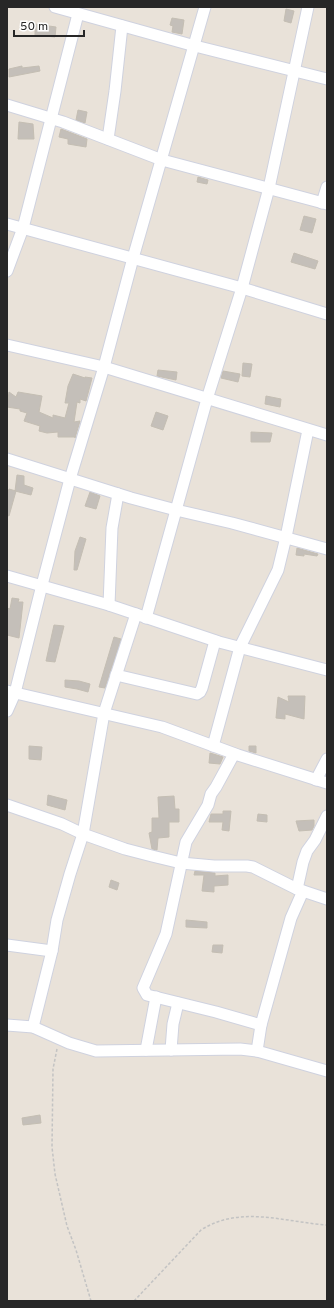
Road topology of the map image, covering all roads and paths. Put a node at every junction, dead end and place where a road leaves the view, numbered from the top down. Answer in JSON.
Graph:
{"nodes":[{"id":1,"x":55,"y":7,"type":"edge"},
{"id":2,"x":205,"y":7,"type":"edge"},
{"id":3,"x":308,"y":7,"type":"edge"},
{"id":4,"x":83,"y":12,"type":"edge"},
{"id":5,"x":122,"y":26,"type":"junction"},
{"id":6,"x":195,"y":46,"type":"junction"},
{"id":7,"x":295,"y":70,"type":"junction"},
{"id":8,"x":327,"y":79,"type":"edge"},
{"id":9,"x":7,"y":105,"type":"edge"},
{"id":10,"x":50,"y":118,"type":"junction"},
{"id":11,"x":108,"y":139,"type":"junction"},
{"id":12,"x":162,"y":160,"type":"junction"},
{"id":13,"x":327,"y":187,"type":"edge"},
{"id":14,"x":269,"y":188,"type":"junction"},
{"id":15,"x":324,"y":203,"type":"edge"},
{"id":16,"x":7,"y":224,"type":"edge"},
{"id":17,"x":23,"y":228,"type":"junction"},
{"id":18,"x":133,"y":258,"type":"junction"},
{"id":19,"x":7,"y":271,"type":"edge"},
{"id":20,"x":242,"y":288,"type":"junction"},
{"id":21,"x":327,"y":314,"type":"edge"},
{"id":22,"x":7,"y":346,"type":"edge"},
{"id":23,"x":104,"y":367,"type":"junction"},
{"id":24,"x":207,"y":399,"type":"junction"},
{"id":25,"x":308,"y":430,"type":"junction"},
{"id":26,"x":327,"y":435,"type":"edge"},
{"id":27,"x":7,"y":459,"type":"edge"},
{"id":28,"x":70,"y":479,"type":"junction"},
{"id":29,"x":118,"y":494,"type":"junction"},
{"id":30,"x":176,"y":510,"type":"junction"},
{"id":31,"x":286,"y":537,"type":"junction"},
{"id":32,"x":327,"y":550,"type":"edge"},
{"id":33,"x":7,"y":576,"type":"edge"},
{"id":34,"x":42,"y":585,"type":"junction"},
{"id":35,"x":110,"y":605,"type":"junction"},
{"id":36,"x":141,"y":616,"type":"junction"},
{"id":37,"x":215,"y":641,"type":"junction"},
{"id":38,"x":240,"y":647,"type":"junction"},
{"id":39,"x":327,"y":670,"type":"edge"},
{"id":40,"x":116,"y":675,"type":"junction"},
{"id":41,"x":11,"y":692,"type":"edge"},
{"id":42,"x":7,"y":711,"type":"edge"},
{"id":43,"x":104,"y":713,"type":"junction"},
{"id":44,"x":213,"y":746,"type":"junction"},
{"id":45,"x":234,"y":754,"type":"junction"},
{"id":46,"x":327,"y":759,"type":"edge"},
{"id":47,"x":316,"y":780,"type":"junction"},
{"id":48,"x":327,"y":783,"type":"edge"},
{"id":49,"x":7,"y":804,"type":"edge"},
{"id":50,"x":327,"y":816,"type":"edge"},
{"id":51,"x":83,"y":834,"type":"junction"},
{"id":52,"x":181,"y":862,"type":"junction"},
{"id":53,"x":300,"y":890,"type":"junction"},
{"id":54,"x":327,"y":899,"type":"edge"},
{"id":55,"x":7,"y":944,"type":"edge"},
{"id":56,"x":52,"y":951,"type":"junction"},
{"id":57,"x":156,"y":998,"type":"junction"},
{"id":58,"x":178,"y":1003,"type":"junction"},
{"id":59,"x":7,"y":1025,"type":"edge"},
{"id":60,"x":261,"y":1025,"type":"junction"},
{"id":61,"x":33,"y":1027,"type":"junction"},
{"id":62,"x":60,"y":1039,"type":"junction"},
{"id":63,"x":146,"y":1050,"type":"junction"},
{"id":64,"x":171,"y":1050,"type":"junction"},
{"id":65,"x":257,"y":1051,"type":"junction"},
{"id":66,"x":327,"y":1071,"type":"edge"},
{"id":67,"x":327,"y":1225,"type":"edge"},
{"id":68,"x":91,"y":1301,"type":"edge"},
{"id":69,"x":134,"y":1301,"type":"edge"}],
"edges":[{"from":1,"to":4,"type":"street"},
{"from":2,"to":6,"type":"street"},
{"from":3,"to":7,"type":"street"},
{"from":4,"to":5,"type":"street"},
{"from":4,"to":10,"type":"street"},
{"from":5,"to":6,"type":"street"},
{"from":5,"to":11,"type":"street"},
{"from":6,"to":7,"type":"street"},
{"from":6,"to":12,"type":"street"},
{"from":7,"to":8,"type":"street"},
{"from":7,"to":14,"type":"street"},
{"from":9,"to":10,"type":"street"},
{"from":10,"to":11,"type":"street"},
{"from":10,"to":17,"type":"street"},
{"from":11,"to":12,"type":"street"},
{"from":12,"to":14,"type":"street"},
{"from":12,"to":18,"type":"street"},
{"from":13,"to":15,"type":"street"},
{"from":14,"to":15,"type":"street"},
{"from":14,"to":20,"type":"street"},
{"from":16,"to":17,"type":"street"},
{"from":17,"to":18,"type":"street"},
{"from":17,"to":19,"type":"street"},
{"from":18,"to":20,"type":"street"},
{"from":18,"to":23,"type":"street"},
{"from":20,"to":21,"type":"street"},
{"from":20,"to":24,"type":"street"},
{"from":22,"to":23,"type":"street"},
{"from":23,"to":24,"type":"street"},
{"from":23,"to":28,"type":"street"},
{"from":24,"to":25,"type":"street"},
{"from":24,"to":30,"type":"street"},
{"from":25,"to":26,"type":"street"},
{"from":25,"to":31,"type":"street"},
{"from":27,"to":28,"type":"street"},
{"from":28,"to":29,"type":"street"},
{"from":28,"to":34,"type":"street"},
{"from":29,"to":30,"type":"street"},
{"from":29,"to":35,"type":"street"},
{"from":30,"to":31,"type":"street"},
{"from":30,"to":36,"type":"street"},
{"from":31,"to":32,"type":"street"},
{"from":31,"to":38,"type":"street"},
{"from":33,"to":34,"type":"street"},
{"from":34,"to":35,"type":"street"},
{"from":34,"to":41,"type":"street"},
{"from":35,"to":36,"type":"street"},
{"from":36,"to":37,"type":"street"},
{"from":36,"to":40,"type":"street"},
{"from":37,"to":38,"type":"street"},
{"from":37,"to":40,"type":"street"},
{"from":38,"to":39,"type":"street"},
{"from":38,"to":44,"type":"street"},
{"from":40,"to":43,"type":"street"},
{"from":41,"to":42,"type":"street"},
{"from":41,"to":43,"type":"street"},
{"from":43,"to":44,"type":"street"},
{"from":43,"to":51,"type":"street"},
{"from":44,"to":45,"type":"street"},
{"from":45,"to":47,"type":"street"},
{"from":45,"to":52,"type":"street"},
{"from":46,"to":47,"type":"street"},
{"from":47,"to":48,"type":"street"},
{"from":49,"to":51,"type":"street"},
{"from":50,"to":53,"type":"street"},
{"from":51,"to":52,"type":"street"},
{"from":51,"to":56,"type":"street"},
{"from":52,"to":53,"type":"street"},
{"from":52,"to":57,"type":"street"},
{"from":53,"to":54,"type":"street"},
{"from":53,"to":60,"type":"street"},
{"from":55,"to":56,"type":"street"},
{"from":56,"to":61,"type":"street"},
{"from":57,"to":58,"type":"street"},
{"from":57,"to":63,"type":"street"},
{"from":58,"to":60,"type":"street"},
{"from":58,"to":64,"type":"street"},
{"from":59,"to":61,"type":"street"},
{"from":60,"to":65,"type":"street"},
{"from":61,"to":62,"type":"street"},
{"from":62,"to":63,"type":"street"},
{"from":62,"to":68,"type":"path"},
{"from":63,"to":64,"type":"street"},
{"from":64,"to":65,"type":"street"},
{"from":65,"to":66,"type":"street"},
{"from":67,"to":69,"type":"path"}]}
